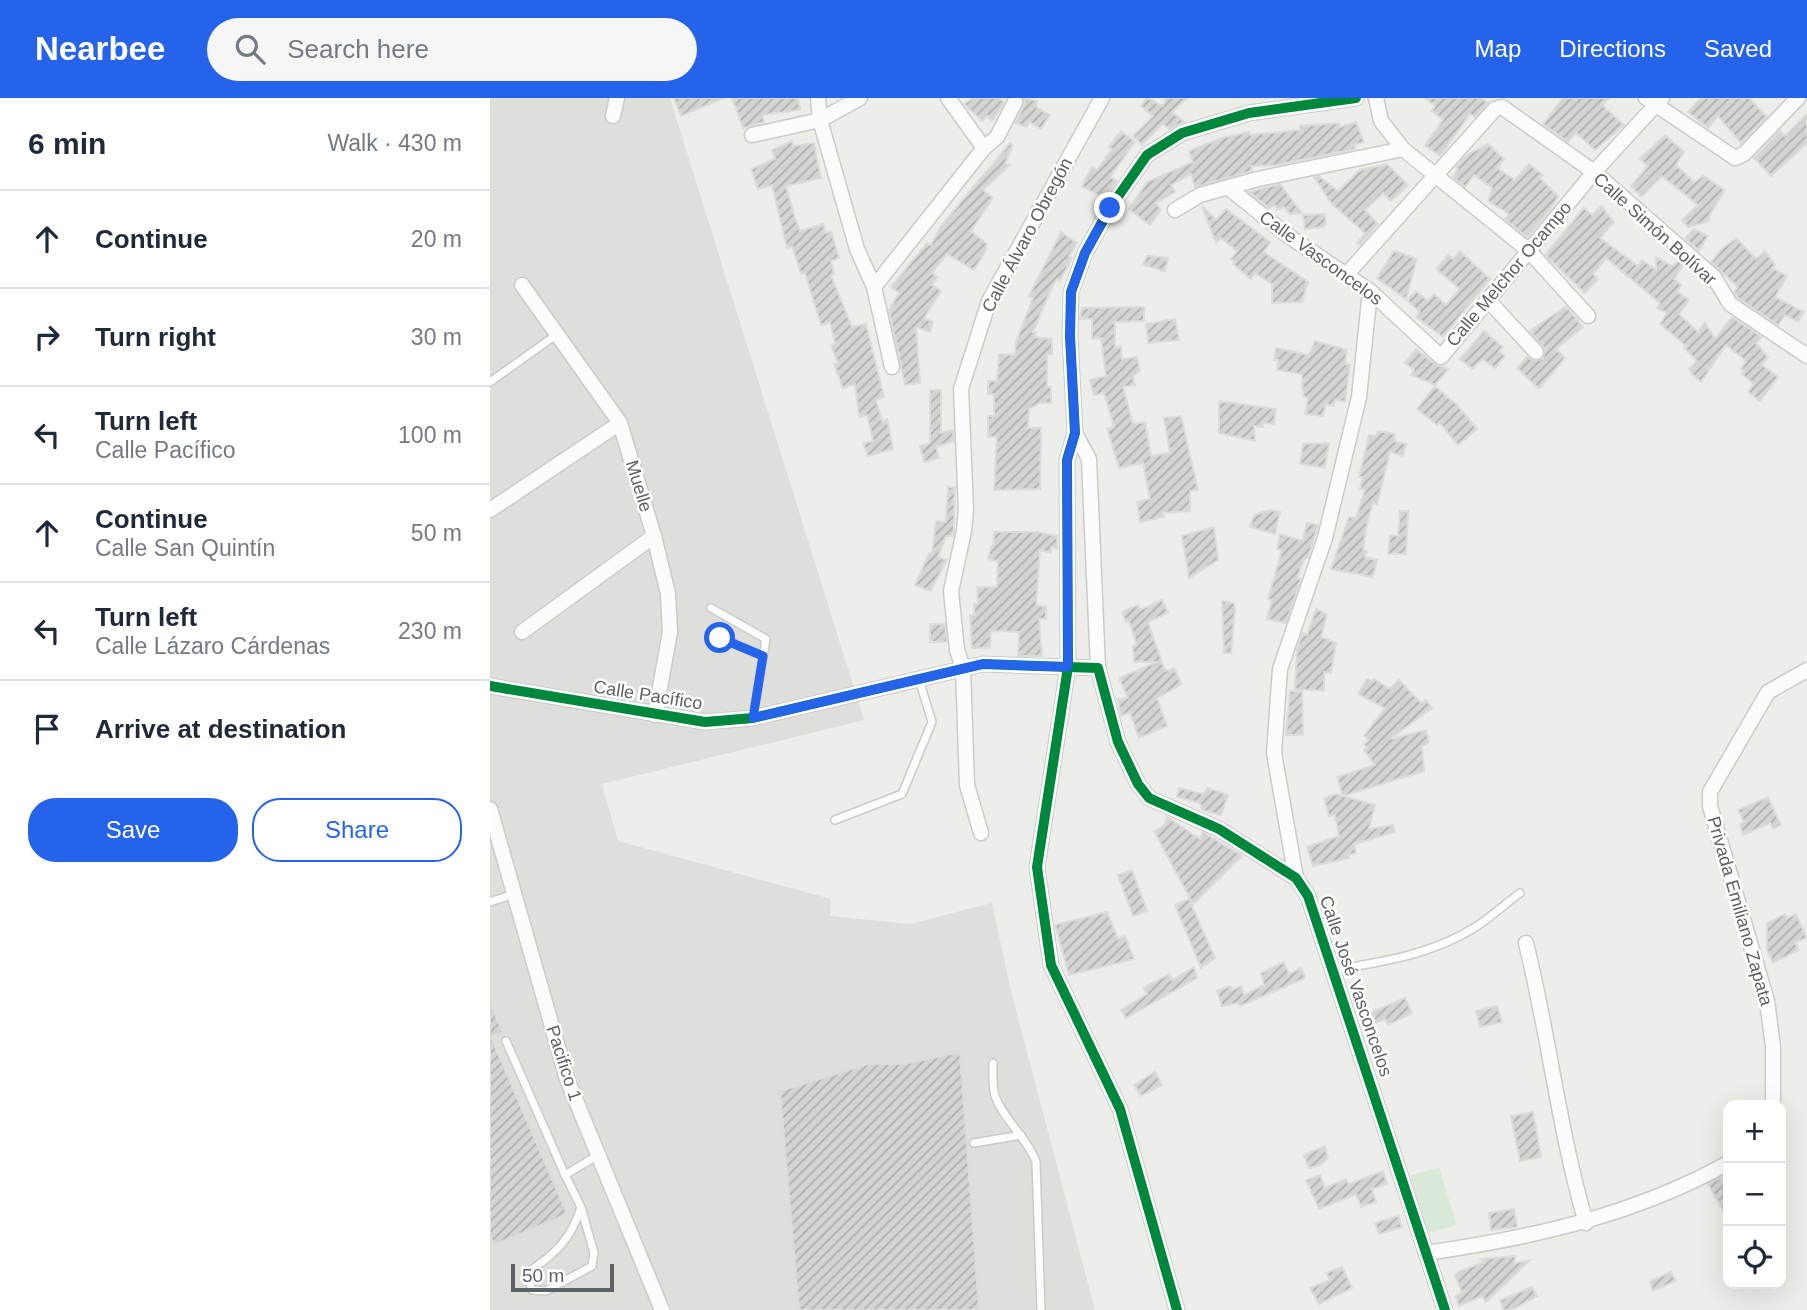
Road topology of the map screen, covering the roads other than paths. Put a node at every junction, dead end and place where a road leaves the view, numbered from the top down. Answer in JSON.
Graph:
{"nodes":[{"id":1,"x":617,"y":98,"type":"edge"},
{"id":2,"x":818,"y":98,"type":"edge"},
{"id":3,"x":860,"y":98,"type":"edge"},
{"id":4,"x":948,"y":98,"type":"edge"},
{"id":5,"x":1102,"y":98,"type":"edge"},
{"id":6,"x":1259,"y":98,"type":"edge"},
{"id":7,"x":1356,"y":98,"type":"edge"},
{"id":8,"x":1376,"y":98,"type":"edge"},
{"id":9,"x":1798,"y":98,"type":"edge"},
{"id":10,"x":1655,"y":101,"type":"edge"},
{"id":11,"x":1015,"y":102,"type":"dead end"},
{"id":12,"x":1249,"y":113,"type":"junction"},
{"id":13,"x":613,"y":116,"type":"dead end"},
{"id":14,"x":820,"y":120,"type":"junction"},
{"id":15,"x":752,"y":135,"type":"dead end"},
{"id":16,"x":984,"y":148,"type":"junction"},
{"id":17,"x":1403,"y":149,"type":"junction"},
{"id":18,"x":1594,"y":172,"type":"junction"},
{"id":19,"x":1437,"y":176,"type":"junction"},
{"id":20,"x":1230,"y":189,"type":"junction"},
{"id":21,"x":1175,"y":210,"type":"dead end"},
{"id":22,"x":1528,"y":250,"type":"junction"},
{"id":23,"x":1346,"y":275,"type":"junction"},
{"id":24,"x":522,"y":285,"type":"dead end"},
{"id":25,"x":874,"y":287,"type":"junction"},
{"id":26,"x":1370,"y":291,"type":"junction"},
{"id":27,"x":1487,"y":299,"type":"junction"},
{"id":28,"x":1588,"y":316,"type":"dead end"},
{"id":29,"x":556,"y":335,"type":"junction"},
{"id":30,"x":1536,"y":352,"type":"dead end"},
{"id":31,"x":1807,"y":356,"type":"edge"},
{"id":32,"x":1441,"y":357,"type":"joint"},
{"id":33,"x":892,"y":367,"type":"dead end"},
{"id":34,"x":490,"y":382,"type":"edge"},
{"id":35,"x":620,"y":422,"type":"junction"},
{"id":36,"x":1075,"y":433,"type":"junction"},
{"id":37,"x":490,"y":510,"type":"edge"},
{"id":38,"x":654,"y":537,"type":"junction"},
{"id":39,"x":711,"y":608,"type":"dead end"},
{"id":40,"x":522,"y":632,"type":"dead end"},
{"id":41,"x":720,"y":638,"type":"dead end"},
{"id":42,"x":763,"y":656,"type":"junction"},
{"id":43,"x":1068,"y":667,"type":"junction"},
{"id":44,"x":963,"y":668,"type":"junction"},
{"id":45,"x":1098,"y":668,"type":"junction"},
{"id":46,"x":1807,"y":670,"type":"edge"},
{"id":47,"x":919,"y":679,"type":"junction"},
{"id":48,"x":490,"y":686,"type":"edge"},
{"id":49,"x":655,"y":715,"type":"junction"},
{"id":50,"x":753,"y":718,"type":"junction"},
{"id":51,"x":490,"y":809,"type":"edge"},
{"id":52,"x":835,"y":820,"type":"dead end"},
{"id":53,"x":981,"y":833,"type":"dead end"},
{"id":54,"x":1296,"y":878,"type":"junction"},
{"id":55,"x":1520,"y":893,"type":"dead end"},
{"id":56,"x":514,"y":894,"type":"junction"},
{"id":57,"x":490,"y":902,"type":"edge"},
{"id":58,"x":1527,"y":943,"type":"dead end"},
{"id":59,"x":1333,"y":970,"type":"junction"},
{"id":60,"x":506,"y":1041,"type":"dead end"},
{"id":61,"x":993,"y":1063,"type":"dead end"},
{"id":62,"x":1773,"y":1100,"type":"edge"},
{"id":63,"x":1021,"y":1135,"type":"junction"},
{"id":64,"x":974,"y":1143,"type":"dead end"},
{"id":65,"x":598,"y":1154,"type":"junction"},
{"id":66,"x":1723,"y":1165,"type":"edge"},
{"id":67,"x":565,"y":1175,"type":"junction"},
{"id":68,"x":581,"y":1207,"type":"junction"},
{"id":69,"x":1586,"y":1223,"type":"junction"},
{"id":70,"x":1426,"y":1253,"type":"junction"},
{"id":71,"x":662,"y":1310,"type":"edge"},
{"id":72,"x":1041,"y":1310,"type":"edge"},
{"id":73,"x":1177,"y":1310,"type":"edge"},
{"id":74,"x":1445,"y":1310,"type":"edge"}],
"edges":[{"from":1,"to":13,"type":"street"},
{"from":2,"to":14,"type":"street"},
{"from":3,"to":14,"type":"street"},
{"from":4,"to":16,"type":"street"},
{"from":5,"to":44,"type":"street","name":"Calle Álvaro Obregón"},
{"from":6,"to":12,"type":"street"},
{"from":7,"to":12,"type":"street"},
{"from":8,"to":17,"type":"street"},
{"from":9,"to":10,"type":"street"},
{"from":10,"to":18,"type":"street","name":"Calle Melchor Ocampo"},
{"from":11,"to":16,"type":"street"},
{"from":12,"to":36,"type":"street"},
{"from":14,"to":15,"type":"street"},
{"from":14,"to":25,"type":"street"},
{"from":16,"to":25,"type":"street"},
{"from":17,"to":19,"type":"street"},
{"from":17,"to":20,"type":"street"},
{"from":18,"to":19,"type":"street","name":"Calle Simón Bolívar"},
{"from":18,"to":22,"type":"street","name":"Calle Melchor Ocampo"},
{"from":18,"to":31,"type":"street","name":"Calle Simón Bolívar"},
{"from":19,"to":22,"type":"street"},
{"from":19,"to":23,"type":"street"},
{"from":20,"to":21,"type":"street"},
{"from":20,"to":23,"type":"street","name":"Calle Vasconcelos"},
{"from":22,"to":27,"type":"street","name":"Calle Melchor Ocampo"},
{"from":22,"to":28,"type":"street"},
{"from":23,"to":26,"type":"street","name":"Calle Vasconcelos"},
{"from":24,"to":29,"type":"street","name":"Muelle"},
{"from":25,"to":33,"type":"street"},
{"from":26,"to":32,"type":"street","name":"Calle Vasconcelos"},
{"from":26,"to":54,"type":"street","name":"Calle José Vasconcelos"},
{"from":27,"to":30,"type":"street"},
{"from":27,"to":32,"type":"street","name":"Calle Melchor Ocampo"},
{"from":29,"to":34,"type":"lane"},
{"from":29,"to":35,"type":"street","name":"Muelle"},
{"from":35,"to":37,"type":"street"},
{"from":35,"to":38,"type":"street","name":"Muelle"},
{"from":36,"to":43,"type":"street"},
{"from":36,"to":45,"type":"street"},
{"from":38,"to":40,"type":"street"},
{"from":38,"to":49,"type":"street","name":"Muelle"},
{"from":39,"to":42,"type":"lane"},
{"from":41,"to":42,"type":"lane"},
{"from":42,"to":50,"type":"lane"},
{"from":43,"to":44,"type":"street","name":"Calle Pacífico"},
{"from":43,"to":45,"type":"street"},
{"from":43,"to":73,"type":"street"},
{"from":44,"to":47,"type":"street","name":"Calle Pacífico"},
{"from":44,"to":53,"type":"street","name":"Calle Álvaro Obregón"},
{"from":45,"to":54,"type":"street"},
{"from":46,"to":62,"type":"street","name":"Privada Emiliano Zapata"},
{"from":47,"to":50,"type":"street","name":"Calle Pacífico"},
{"from":47,"to":52,"type":"lane"},
{"from":48,"to":49,"type":"street","name":"Calle Pacífico"},
{"from":49,"to":50,"type":"street","name":"Calle Pacífico"},
{"from":51,"to":56,"type":"street","name":"Pacifico 1"},
{"from":54,"to":59,"type":"street","name":"Calle José Vasconcelos"},
{"from":55,"to":59,"type":"lane"},
{"from":56,"to":57,"type":"lane"},
{"from":56,"to":65,"type":"street","name":"Pacifico 1"},
{"from":58,"to":69,"type":"street"},
{"from":59,"to":70,"type":"street","name":"Calle José Vasconcelos"},
{"from":60,"to":67,"type":"lane"},
{"from":61,"to":63,"type":"lane"},
{"from":63,"to":64,"type":"lane"},
{"from":63,"to":72,"type":"lane"},
{"from":65,"to":67,"type":"lane"},
{"from":65,"to":71,"type":"street","name":"Pacifico 1"},
{"from":66,"to":69,"type":"street"},
{"from":67,"to":68,"type":"lane"},
{"from":68,"to":68,"type":"lane"},
{"from":69,"to":70,"type":"street"},
{"from":70,"to":74,"type":"street","name":"Calle José Vasconcelos"}]}
